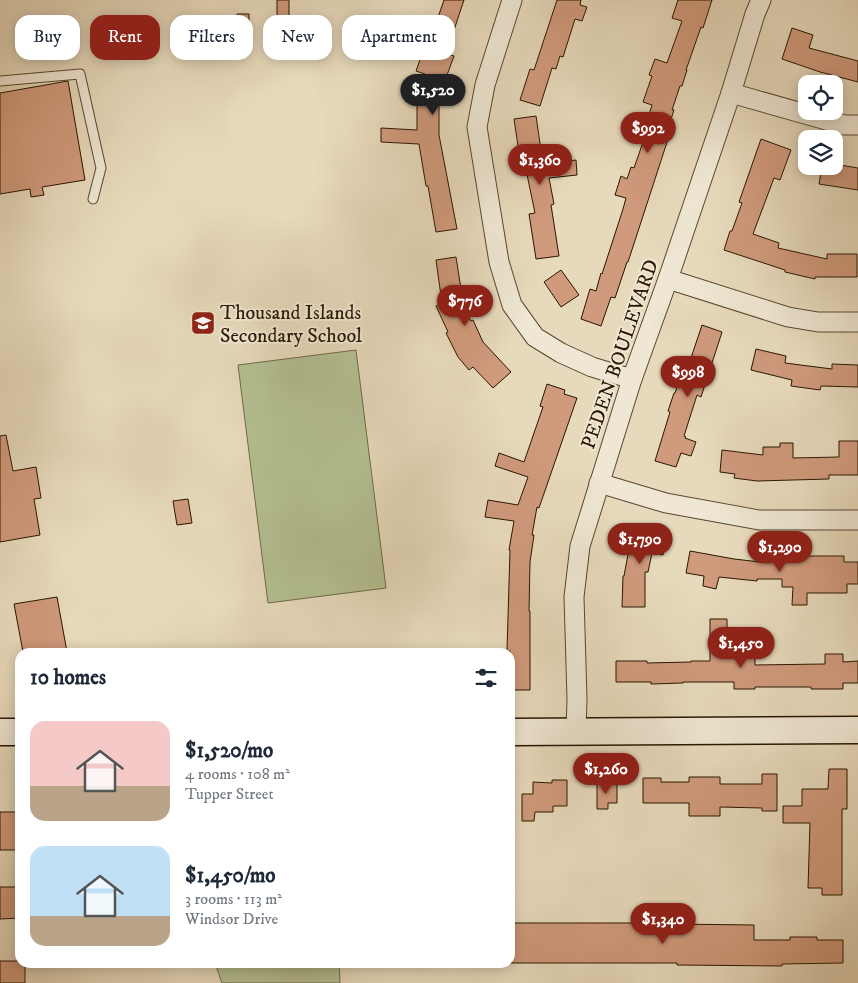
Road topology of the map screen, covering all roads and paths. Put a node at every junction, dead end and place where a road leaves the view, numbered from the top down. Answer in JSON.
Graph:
{"nodes":[{"id":1,"x":512,"y":0,"type":"edge"},
{"id":2,"x":761,"y":0,"type":"edge"},
{"id":3,"x":0,"y":81,"type":"edge"},
{"id":4,"x":731,"y":93,"type":"junction"},
{"id":5,"x":858,"y":125,"type":"edge"},
{"id":6,"x":93,"y":199,"type":"dead end"},
{"id":7,"x":668,"y":279,"type":"junction"},
{"id":8,"x":858,"y":322,"type":"edge"},
{"id":9,"x":632,"y":379,"type":"junction"},
{"id":10,"x":599,"y":483,"type":"junction"},
{"id":11,"x":858,"y":520,"type":"edge"},
{"id":12,"x":858,"y":730,"type":"edge"},
{"id":13,"x":0,"y":732,"type":"edge"},
{"id":14,"x":15,"y":732,"type":"edge"},
{"id":15,"x":515,"y":732,"type":"edge"},
{"id":16,"x":576,"y":732,"type":"junction"}],
"edges":[{"from":1,"to":9,"type":"street"},
{"from":2,"to":4,"type":"street","name":"PEDEN BOULEVARD"},
{"from":3,"to":6,"type":"lane"},
{"from":4,"to":5,"type":"street"},
{"from":4,"to":7,"type":"street","name":"PEDEN BOULEVARD"},
{"from":7,"to":8,"type":"street"},
{"from":7,"to":9,"type":"street","name":"PEDEN BOULEVARD"},
{"from":9,"to":10,"type":"street","name":"PEDEN BOULEVARD"},
{"from":10,"to":11,"type":"street"},
{"from":10,"to":16,"type":"street","name":"PEDEN BOULEVARD"},
{"from":12,"to":16,"type":"street"},
{"from":13,"to":14,"type":"street"},
{"from":15,"to":16,"type":"street"}]}
